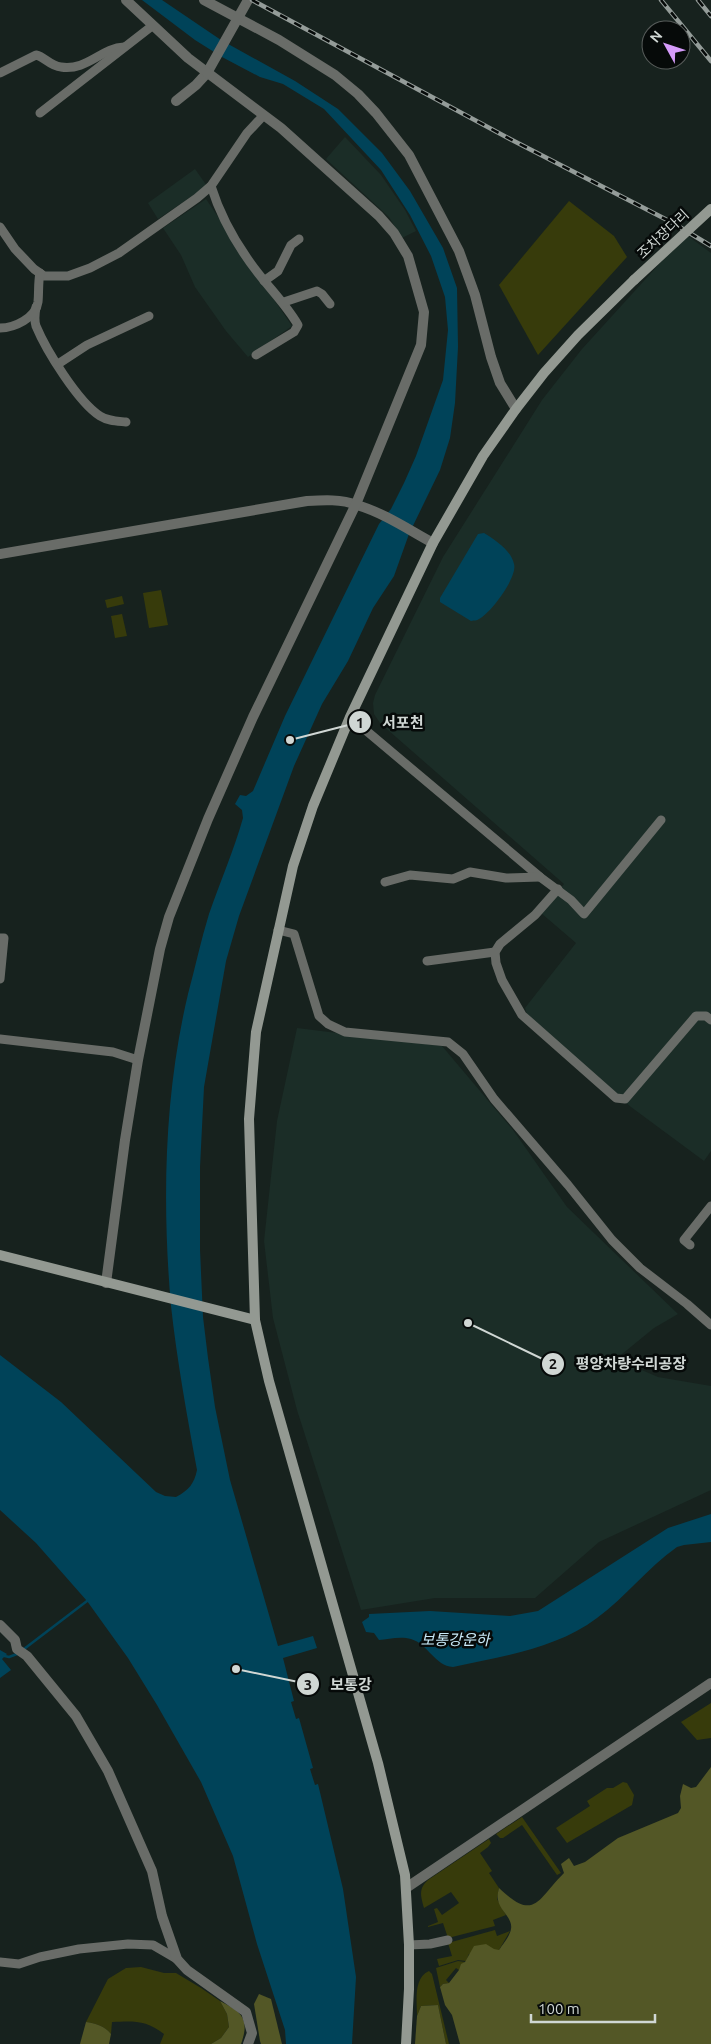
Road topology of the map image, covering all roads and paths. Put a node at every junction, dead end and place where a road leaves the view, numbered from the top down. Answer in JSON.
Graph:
{"nodes":[{"id":1,"x":126,"y":0,"type":"edge"},
{"id":2,"x":204,"y":0,"type":"edge"},
{"id":3,"x":248,"y":0,"type":"edge"},
{"id":4,"x":238,"y":18,"type":"junction"},
{"id":5,"x":152,"y":26,"type":"junction"},
{"id":6,"x":125,"y":47,"type":"junction"},
{"id":7,"x":0,"y":73,"type":"edge"},
{"id":8,"x":207,"y":73,"type":"junction"},
{"id":9,"x":176,"y":101,"type":"dead end"},
{"id":10,"x":40,"y":113,"type":"dead end"},
{"id":11,"x":263,"y":116,"type":"junction"},
{"id":12,"x":211,"y":186,"type":"junction"},
{"id":13,"x":711,"y":209,"type":"edge"},
{"id":14,"x":0,"y":227,"type":"edge"},
{"id":15,"x":299,"y":239,"type":"dead end"},
{"id":16,"x":40,"y":273,"type":"junction"},
{"id":17,"x":264,"y":280,"type":"junction"},
{"id":18,"x":284,"y":302,"type":"junction"},
{"id":19,"x":330,"y":304,"type":"dead end"},
{"id":20,"x":36,"y":307,"type":"junction"},
{"id":21,"x":149,"y":316,"type":"dead end"},
{"id":22,"x":0,"y":328,"type":"edge"},
{"id":23,"x":256,"y":355,"type":"dead end"},
{"id":24,"x":58,"y":364,"type":"junction"},
{"id":25,"x":516,"y":409,"type":"junction"},
{"id":26,"x":126,"y":422,"type":"dead end"},
{"id":27,"x":356,"y":504,"type":"junction"},
{"id":28,"x":433,"y":543,"type":"junction"},
{"id":29,"x":0,"y":554,"type":"edge"},
{"id":30,"x":350,"y":717,"type":"junction"},
{"id":31,"x":662,"y":820,"type":"dead end"},
{"id":32,"x":540,"y":877,"type":"junction"},
{"id":33,"x":385,"y":882,"type":"dead end"},
{"id":34,"x":558,"y":889,"type":"junction"},
{"id":35,"x":278,"y":930,"type":"junction"},
{"id":36,"x":0,"y":938,"type":"edge"},
{"id":37,"x":495,"y":952,"type":"junction"},
{"id":38,"x":427,"y":961,"type":"dead end"},
{"id":39,"x":0,"y":979,"type":"edge"},
{"id":40,"x":711,"y":1020,"type":"edge"},
{"id":41,"x":0,"y":1039,"type":"edge"},
{"id":42,"x":138,"y":1060,"type":"junction"},
{"id":43,"x":711,"y":1206,"type":"edge"},
{"id":44,"x":690,"y":1245,"type":"dead end"},
{"id":45,"x":0,"y":1255,"type":"edge"},
{"id":46,"x":106,"y":1283,"type":"junction"},
{"id":47,"x":255,"y":1320,"type":"junction"},
{"id":48,"x":711,"y":1325,"type":"edge"},
{"id":49,"x":0,"y":1625,"type":"edge"},
{"id":50,"x":711,"y":1683,"type":"edge"},
{"id":51,"x":406,"y":1888,"type":"junction"},
{"id":52,"x":448,"y":1940,"type":"dead end"},
{"id":53,"x":409,"y":1945,"type":"junction"},
{"id":54,"x":177,"y":1960,"type":"junction"},
{"id":55,"x":0,"y":1962,"type":"edge"},
{"id":56,"x":248,"y":2044,"type":"edge"},
{"id":57,"x":406,"y":2044,"type":"edge"}],
"edges":[{"from":1,"to":5,"type":"street"},
{"from":2,"to":4,"type":"street"},
{"from":3,"to":4,"type":"street"},
{"from":4,"to":8,"type":"street"},
{"from":4,"to":25,"type":"street"},
{"from":5,"to":6,"type":"street"},
{"from":5,"to":8,"type":"street"},
{"from":6,"to":7,"type":"street"},
{"from":6,"to":10,"type":"street"},
{"from":8,"to":9,"type":"street"},
{"from":8,"to":11,"type":"street"},
{"from":11,"to":12,"type":"street"},
{"from":11,"to":27,"type":"street"},
{"from":12,"to":16,"type":"street"},
{"from":12,"to":17,"type":"street"},
{"from":13,"to":25,"type":"main road","name":"조차장다리","bridge":true},
{"from":14,"to":16,"type":"street"},
{"from":15,"to":17,"type":"street"},
{"from":16,"to":20,"type":"street"},
{"from":17,"to":18,"type":"street"},
{"from":18,"to":19,"type":"street"},
{"from":18,"to":23,"type":"street"},
{"from":20,"to":22,"type":"street"},
{"from":20,"to":24,"type":"street"},
{"from":21,"to":24,"type":"street"},
{"from":24,"to":26,"type":"street"},
{"from":25,"to":28,"type":"main road","name":"조차장다리"},
{"from":27,"to":28,"type":"street"},
{"from":27,"to":29,"type":"street"},
{"from":27,"to":42,"type":"street"},
{"from":28,"to":30,"type":"main road","name":"조차장다리"},
{"from":30,"to":32,"type":"street"},
{"from":30,"to":35,"type":"main road","name":"조차장다리"},
{"from":31,"to":34,"type":"street"},
{"from":32,"to":33,"type":"street"},
{"from":32,"to":34,"type":"street"},
{"from":34,"to":37,"type":"street"},
{"from":35,"to":47,"type":"main road","name":"조차장다리"},
{"from":35,"to":48,"type":"street"},
{"from":36,"to":39,"type":"street"},
{"from":37,"to":38,"type":"street"},
{"from":37,"to":40,"type":"street"},
{"from":41,"to":42,"type":"street"},
{"from":42,"to":46,"type":"street"},
{"from":43,"to":44,"type":"street"},
{"from":45,"to":46,"type":"main road"},
{"from":46,"to":47,"type":"main road"},
{"from":47,"to":51,"type":"main road","name":"조차장다리"},
{"from":49,"to":54,"type":"street"},
{"from":50,"to":51,"type":"street"},
{"from":51,"to":53,"type":"main road","name":"조차장다리"},
{"from":52,"to":53,"type":"street"},
{"from":53,"to":57,"type":"main road","name":"조차장다리"},
{"from":54,"to":55,"type":"street"},
{"from":54,"to":56,"type":"street"}]}
